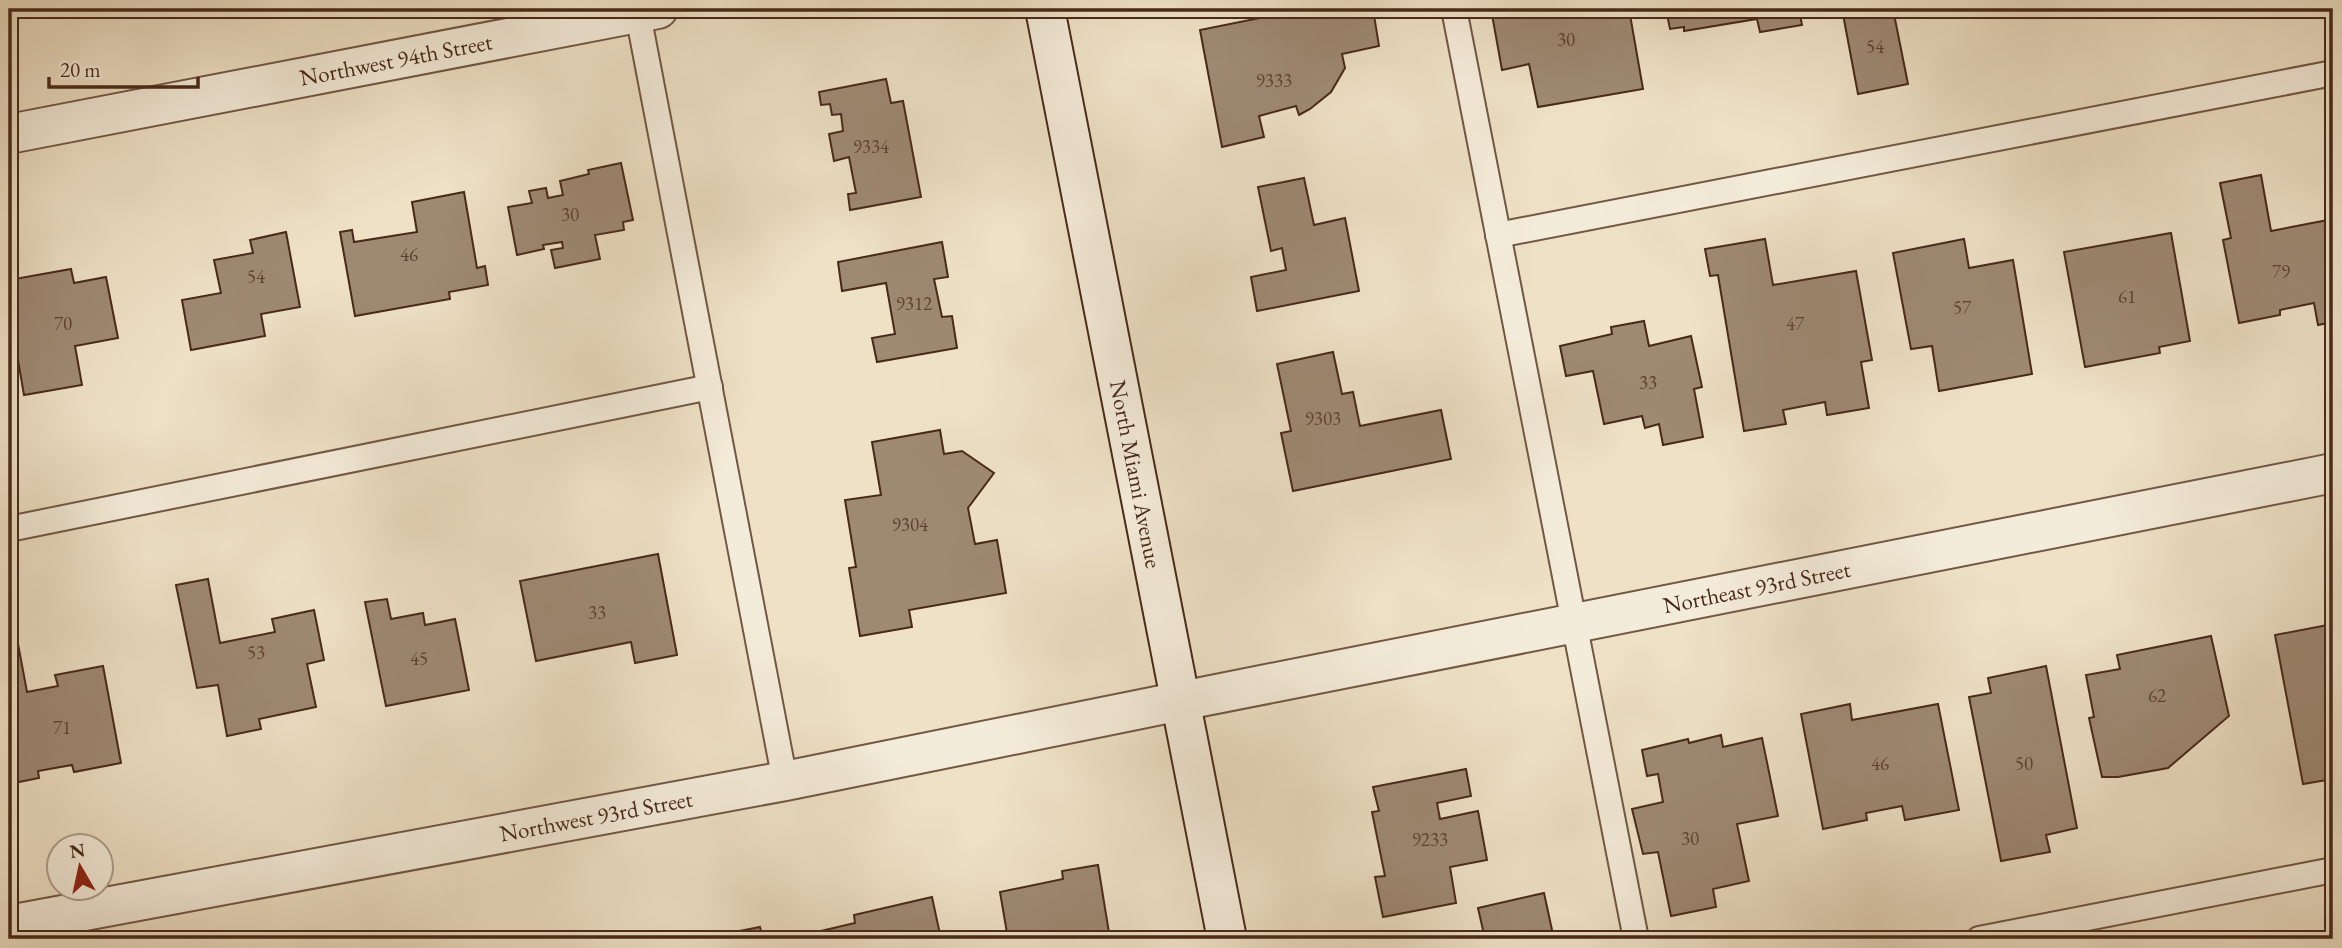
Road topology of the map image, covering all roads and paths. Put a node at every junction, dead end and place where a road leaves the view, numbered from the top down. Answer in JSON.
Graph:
{"nodes":[{"id":1,"x":1045,"y":9,"type":"edge"},
{"id":2,"x":1454,"y":9,"type":"edge"},
{"id":3,"x":645,"y":10,"type":"edge"},
{"id":4,"x":2333,"y":73,"type":"edge"},
{"id":5,"x":9,"y":134,"type":"edge"},
{"id":6,"x":1498,"y":235,"type":"junction"},
{"id":7,"x":710,"y":387,"type":"junction"},
{"id":8,"x":2333,"y":473,"type":"edge"},
{"id":9,"x":9,"y":529,"type":"edge"},
{"id":10,"x":1574,"y":622,"type":"junction"},
{"id":11,"x":1181,"y":701,"type":"junction"},
{"id":12,"x":785,"y":781,"type":"junction"},
{"id":13,"x":2333,"y":870,"type":"edge"},
{"id":14,"x":9,"y":925,"type":"edge"},
{"id":15,"x":1227,"y":939,"type":"edge"},
{"id":16,"x":1636,"y":939,"type":"edge"},
{"id":17,"x":1979,"y":939,"type":"edge"}],
"edges":[{"from":1,"to":11,"type":"street","name":"North Miami Avenue"},
{"from":2,"to":6,"type":"lane"},
{"from":3,"to":5,"type":"street","name":"Northwest 94th Street"},
{"from":3,"to":7,"type":"lane"},
{"from":4,"to":6,"type":"lane"},
{"from":6,"to":10,"type":"lane"},
{"from":7,"to":9,"type":"lane"},
{"from":7,"to":12,"type":"lane"},
{"from":8,"to":10,"type":"street","name":"Northeast 93rd Street"},
{"from":10,"to":11,"type":"street","name":"Northeast 93rd Street"},
{"from":10,"to":16,"type":"lane"},
{"from":11,"to":12,"type":"street","name":"Northwest 93rd Street"},
{"from":11,"to":15,"type":"street","name":"North Miami Avenue"},
{"from":12,"to":14,"type":"street","name":"Northwest 93rd Street"},
{"from":13,"to":17,"type":"lane"}]}
